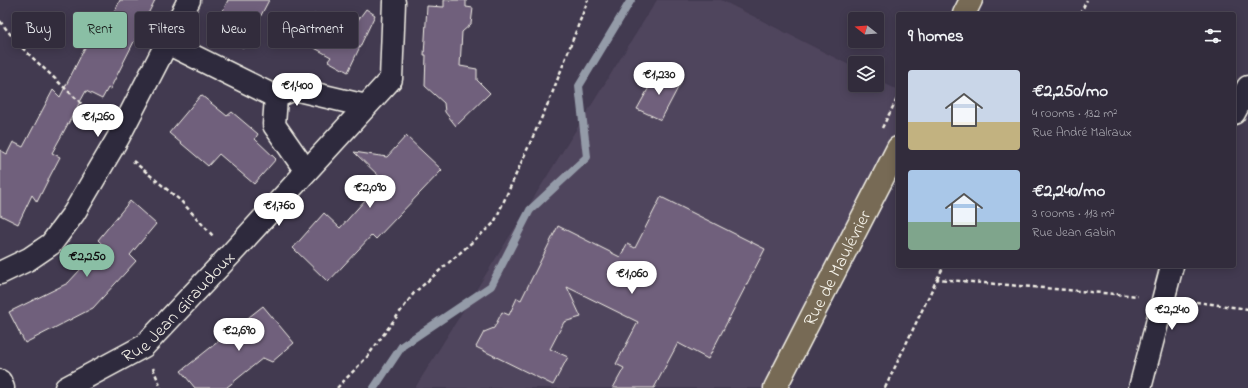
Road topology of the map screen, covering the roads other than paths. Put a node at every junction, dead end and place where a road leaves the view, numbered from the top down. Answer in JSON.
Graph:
{"nodes":[{"id":1,"x":189,"y":0,"type":"edge"},
{"id":2,"x":971,"y":0,"type":"edge"},
{"id":3,"x":394,"y":2,"type":"dead end"},
{"id":4,"x":183,"y":12,"type":"edge"},
{"id":5,"x":965,"y":12,"type":"edge"},
{"id":6,"x":164,"y":48,"type":"edge"},
{"id":7,"x":177,"y":48,"type":"edge"},
{"id":8,"x":1248,"y":87,"type":"edge"},
{"id":9,"x":276,"y":97,"type":"junction"},
{"id":10,"x":366,"y":106,"type":"junction"},
{"id":11,"x":1236,"y":109,"type":"edge"},
{"id":12,"x":896,"y":152,"type":"edge"},
{"id":13,"x":306,"y":171,"type":"junction"},
{"id":14,"x":1171,"y":268,"type":"edge"},
{"id":15,"x":0,"y":273,"type":"edge"},
{"id":16,"x":0,"y":382,"type":"edge"},
{"id":17,"x":3,"y":388,"type":"edge"},
{"id":18,"x":66,"y":388,"type":"edge"},
{"id":19,"x":775,"y":388,"type":"edge"},
{"id":20,"x":1140,"y":388,"type":"edge"}],
"edges":[{"from":1,"to":4,"type":"street"},
{"from":2,"to":5,"type":"main road"},
{"from":3,"to":10,"type":"street","name":"Rue Jean Giraudoux"},
{"from":6,"to":15,"type":"street"},
{"from":7,"to":9,"type":"street"},
{"from":8,"to":11,"type":"street"},
{"from":9,"to":10,"type":"street"},
{"from":9,"to":13,"type":"street"},
{"from":10,"to":13,"type":"street","name":"Rue Jean Giraudoux"},
{"from":12,"to":19,"type":"main road","name":"Rue de Maulévrier"},
{"from":13,"to":18,"type":"street","name":"Rue Jean Giraudoux"},
{"from":14,"to":20,"type":"street"},
{"from":16,"to":17,"type":"street"}]}
